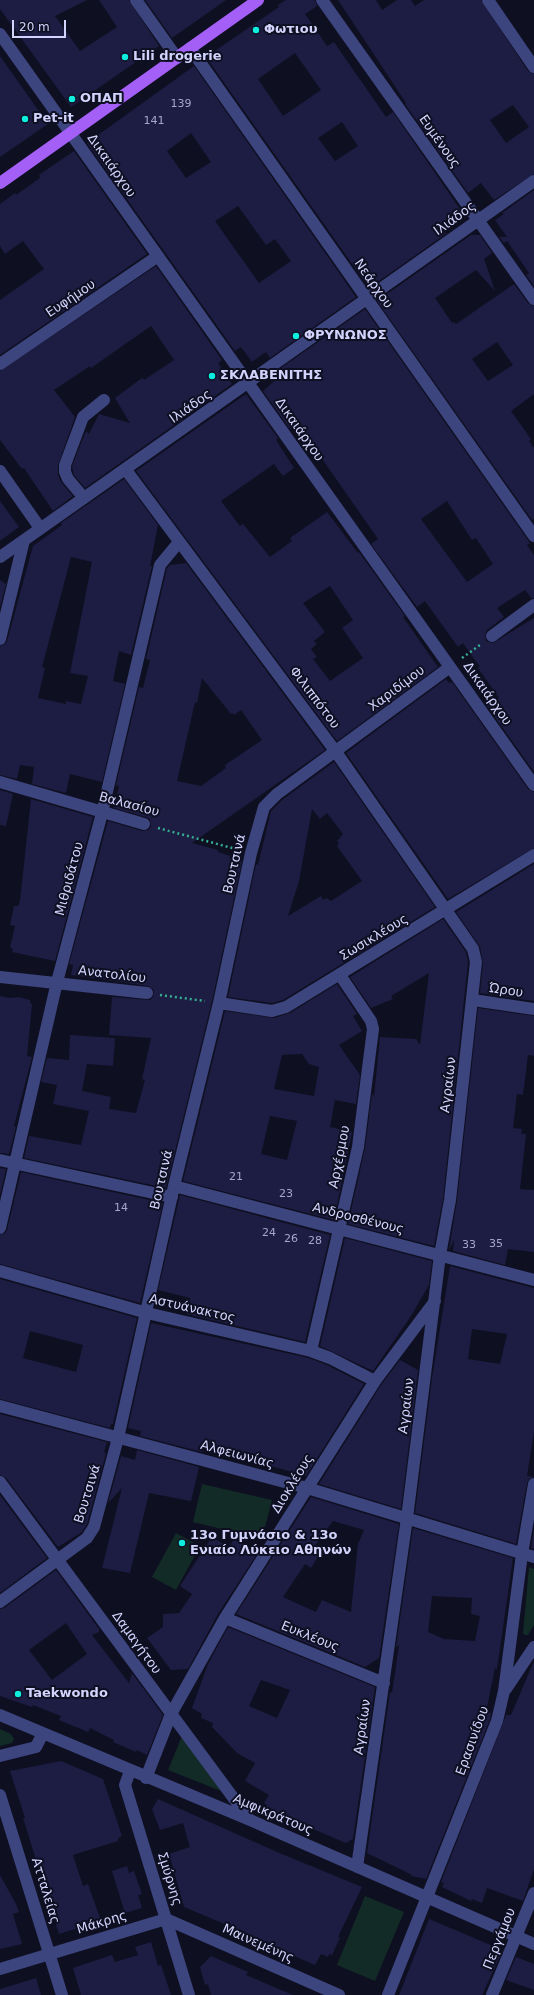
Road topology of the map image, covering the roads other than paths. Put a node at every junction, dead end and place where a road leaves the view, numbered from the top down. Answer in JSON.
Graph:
{"nodes":[{"id":1,"x":136,"y":0,"type":"edge"},
{"id":2,"x":258,"y":0,"type":"edge"},
{"id":3,"x":322,"y":0,"type":"edge"},
{"id":4,"x":488,"y":0,"type":"edge"},
{"id":5,"x":0,"y":34,"type":"edge"},
{"id":6,"x":190,"y":48,"type":"junction"},
{"id":7,"x":177,"y":58,"type":"junction"},
{"id":8,"x":534,"y":68,"type":"edge"},
{"id":9,"x":70,"y":133,"type":"junction"},
{"id":10,"x":534,"y":181,"type":"edge"},
{"id":11,"x":0,"y":183,"type":"edge"},
{"id":12,"x":478,"y":220,"type":"junction"},
{"id":13,"x":158,"y":256,"type":"junction"},
{"id":14,"x":534,"y":299,"type":"edge"},
{"id":15,"x":367,"y":300,"type":"junction"},
{"id":16,"x":0,"y":364,"type":"edge"},
{"id":17,"x":249,"y":383,"type":"junction"},
{"id":18,"x":104,"y":400,"type":"dead end"},
{"id":19,"x":126,"y":470,"type":"junction"},
{"id":20,"x":0,"y":471,"type":"edge"},
{"id":21,"x":84,"y":498,"type":"junction"},
{"id":22,"x":40,"y":528,"type":"junction"},
{"id":23,"x":534,"y":536,"type":"edge"},
{"id":24,"x":24,"y":540,"type":"junction"},
{"id":25,"x":180,"y":542,"type":"junction"},
{"id":26,"x":0,"y":557,"type":"edge"},
{"id":27,"x":534,"y":605,"type":"edge"},
{"id":28,"x":492,"y":636,"type":"road end"},
{"id":29,"x":0,"y":639,"type":"edge"},
{"id":30,"x":450,"y":667,"type":"junction"},
{"id":31,"x":336,"y":752,"type":"junction"},
{"id":32,"x":0,"y":782,"type":"edge"},
{"id":33,"x":534,"y":785,"type":"edge"},
{"id":34,"x":277,"y":794,"type":"joint"},
{"id":35,"x":102,"y":813,"type":"junction"},
{"id":36,"x":144,"y":824,"type":"road end"},
{"id":37,"x":534,"y":855,"type":"edge"},
{"id":38,"x":446,"y":911,"type":"junction"},
{"id":39,"x":473,"y":949,"type":"joint"},
{"id":40,"x":340,"y":975,"type":"junction"},
{"id":41,"x":0,"y":977,"type":"edge"},
{"id":42,"x":57,"y":982,"type":"junction"},
{"id":43,"x":147,"y":993,"type":"road end"},
{"id":44,"x":473,"y":1000,"type":"junction"},
{"id":45,"x":219,"y":1003,"type":"junction"},
{"id":46,"x":534,"y":1009,"type":"edge"},
{"id":47,"x":0,"y":1160,"type":"edge"},
{"id":48,"x":14,"y":1163,"type":"junction"},
{"id":49,"x":173,"y":1192,"type":"junction"},
{"id":50,"x":0,"y":1228,"type":"edge"},
{"id":51,"x":340,"y":1229,"type":"junction"},
{"id":52,"x":440,"y":1255,"type":"junction"},
{"id":53,"x":0,"y":1271,"type":"edge"},
{"id":54,"x":534,"y":1280,"type":"edge"},
{"id":55,"x":435,"y":1300,"type":"junction"},
{"id":56,"x":148,"y":1313,"type":"junction"},
{"id":57,"x":311,"y":1351,"type":"junction"},
{"id":58,"x":375,"y":1381,"type":"junction"},
{"id":59,"x":0,"y":1406,"type":"edge"},
{"id":60,"x":118,"y":1438,"type":"junction"},
{"id":61,"x":0,"y":1482,"type":"edge"},
{"id":62,"x":534,"y":1484,"type":"edge"},
{"id":63,"x":306,"y":1488,"type":"junction"},
{"id":64,"x":407,"y":1518,"type":"junction"},
{"id":65,"x":522,"y":1554,"type":"junction"},
{"id":66,"x":534,"y":1557,"type":"edge"},
{"id":67,"x":57,"y":1559,"type":"junction"},
{"id":68,"x":0,"y":1602,"type":"edge"},
{"id":69,"x":225,"y":1618,"type":"junction"},
{"id":70,"x":534,"y":1647,"type":"edge"},
{"id":71,"x":384,"y":1683,"type":"junction"},
{"id":72,"x":504,"y":1691,"type":"junction"},
{"id":73,"x":171,"y":1714,"type":"junction"},
{"id":74,"x":0,"y":1715,"type":"edge"},
{"id":75,"x":43,"y":1733,"type":"junction"},
{"id":76,"x":0,"y":1756,"type":"edge"},
{"id":77,"x":130,"y":1771,"type":"junction"},
{"id":78,"x":146,"y":1778,"type":"junction"},
{"id":79,"x":0,"y":1795,"type":"edge"},
{"id":80,"x":250,"y":1820,"type":"junction"},
{"id":81,"x":357,"y":1867,"type":"junction"},
{"id":82,"x":534,"y":1893,"type":"edge"},
{"id":83,"x":427,"y":1897,"type":"junction"},
{"id":84,"x":166,"y":1919,"type":"junction"},
{"id":85,"x":515,"y":1937,"type":"junction"},
{"id":86,"x":534,"y":1944,"type":"edge"},
{"id":87,"x":50,"y":1954,"type":"junction"},
{"id":88,"x":0,"y":1969,"type":"edge"},
{"id":89,"x":62,"y":1995,"type":"edge"},
{"id":90,"x":189,"y":1995,"type":"edge"},
{"id":91,"x":339,"y":1995,"type":"edge"},
{"id":92,"x":388,"y":1995,"type":"edge"},
{"id":93,"x":492,"y":1995,"type":"edge"}],
"edges":[{"from":1,"to":7,"type":"street"},
{"from":2,"to":6,"type":"main road"},
{"from":3,"to":12,"type":"street","name":"Ευμένους"},
{"from":4,"to":8,"type":"street"},
{"from":5,"to":9,"type":"street","name":"Δικαιάρχου"},
{"from":6,"to":7,"type":"main road"},
{"from":6,"to":15,"type":"street","name":"Νεάρχου"},
{"from":7,"to":9,"type":"main road"},
{"from":9,"to":11,"type":"main road"},
{"from":9,"to":13,"type":"street","name":"Δικαιάρχου"},
{"from":10,"to":12,"type":"street","name":"Ιλιάδος"},
{"from":12,"to":14,"type":"street","name":"Ευμένους"},
{"from":12,"to":15,"type":"street","name":"Ιλιάδος"},
{"from":13,"to":16,"type":"street","name":"Ευφήμου"},
{"from":13,"to":17,"type":"street","name":"Δικαιάρχου"},
{"from":15,"to":17,"type":"street","name":"Ιλιάδος"},
{"from":15,"to":23,"type":"street","name":"Νεάρχου"},
{"from":17,"to":19,"type":"street","name":"Ιλιάδος"},
{"from":17,"to":30,"type":"street","name":"Δικαιάρχου"},
{"from":18,"to":21,"type":"street"},
{"from":19,"to":21,"type":"street","name":"Ιλιάδος"},
{"from":19,"to":25,"type":"street","name":"Φιλιππότου"},
{"from":20,"to":22,"type":"street"},
{"from":21,"to":22,"type":"street","name":"Ιλιάδος"},
{"from":22,"to":24,"type":"street","name":"Ιλιάδος"},
{"from":24,"to":26,"type":"street","name":"Ιλιάδος"},
{"from":24,"to":29,"type":"street"},
{"from":25,"to":31,"type":"street","name":"Φιλιππότου"},
{"from":25,"to":35,"type":"street","name":"Μιθριδάτου"},
{"from":27,"to":28,"type":"street"},
{"from":30,"to":31,"type":"street","name":"Χαριδίμου"},
{"from":30,"to":33,"type":"street","name":"Δικαιάρχου"},
{"from":31,"to":34,"type":"street","name":"Χαριδίμου"},
{"from":31,"to":38,"type":"street","name":"Φιλιππότου"},
{"from":32,"to":35,"type":"street","name":"Βαλασίου"},
{"from":34,"to":45,"type":"street","name":"Βουτσινά"},
{"from":35,"to":36,"type":"street","name":"Βαλασίου"},
{"from":35,"to":42,"type":"street","name":"Μιθριδάτου"},
{"from":37,"to":38,"type":"street","name":"Σωσικλέους"},
{"from":38,"to":39,"type":"street","name":"Φιλιππότου"},
{"from":38,"to":40,"type":"street","name":"Σωσικλέους"},
{"from":39,"to":44,"type":"street","name":"Αγραίων"},
{"from":40,"to":45,"type":"street","name":"Σωσικλέους"},
{"from":40,"to":51,"type":"street","name":"Αρχέρμου"},
{"from":41,"to":42,"type":"street","name":"Ανατολίου"},
{"from":42,"to":43,"type":"street","name":"Ανατολίου"},
{"from":42,"to":48,"type":"street","name":"Μιθριδάτου"},
{"from":44,"to":46,"type":"street","name":"Ώρου"},
{"from":44,"to":52,"type":"street","name":"Αγραίων"},
{"from":45,"to":49,"type":"street","name":"Βουτσινά"},
{"from":47,"to":48,"type":"street","name":"Ανδροσθένους"},
{"from":48,"to":49,"type":"street","name":"Ανδροσθένους"},
{"from":48,"to":50,"type":"street","name":"Μιθριδάτου"},
{"from":49,"to":51,"type":"street","name":"Ανδροσθένους"},
{"from":49,"to":56,"type":"street","name":"Βουτσινά"},
{"from":51,"to":52,"type":"street","name":"Ανδροσθένους"},
{"from":51,"to":57,"type":"street","name":"Αρχέρμου"},
{"from":52,"to":54,"type":"street","name":"Ανδροσθένους"},
{"from":52,"to":55,"type":"street","name":"Αγραίων"},
{"from":53,"to":56,"type":"street","name":"Αστυάνακτος"},
{"from":55,"to":58,"type":"street","name":"Διοκλέους"},
{"from":55,"to":64,"type":"street","name":"Αγραίων"},
{"from":56,"to":57,"type":"street","name":"Αστυάνακτος"},
{"from":56,"to":60,"type":"street","name":"Βουτσινά"},
{"from":57,"to":58,"type":"street","name":"Αστυάνακτος"},
{"from":58,"to":63,"type":"street","name":"Διοκλέους"},
{"from":59,"to":60,"type":"street","name":"Αλφειωνίας"},
{"from":60,"to":63,"type":"street","name":"Αλφειωνίας"},
{"from":60,"to":67,"type":"street","name":"Βουτσινά"},
{"from":61,"to":67,"type":"street","name":"Δαμαγήτου"},
{"from":62,"to":65,"type":"street","name":"Ερασινίδου"},
{"from":63,"to":64,"type":"street","name":"Αλφειωνίας"},
{"from":63,"to":69,"type":"street","name":"Διοκλέους"},
{"from":64,"to":65,"type":"street","name":"Αλφειωνίας"},
{"from":64,"to":71,"type":"street","name":"Αγραίων"},
{"from":65,"to":66,"type":"street","name":"Αλφειωνίας"},
{"from":65,"to":72,"type":"street","name":"Ερασινίδου"},
{"from":67,"to":68,"type":"street","name":"Βουτσινά"},
{"from":67,"to":73,"type":"street","name":"Δαμαγήτου"},
{"from":69,"to":71,"type":"street","name":"Ευκλέους"},
{"from":69,"to":73,"type":"street","name":"Διοκλέους"},
{"from":70,"to":72,"type":"street"},
{"from":71,"to":81,"type":"street","name":"Αγραίων"},
{"from":72,"to":83,"type":"street","name":"Ερασινίδου"},
{"from":73,"to":78,"type":"street","name":"Διοκλέους"},
{"from":73,"to":80,"type":"street","name":"Δαμαγήτου"},
{"from":74,"to":75,"type":"street","name":"Αμφικράτους"},
{"from":75,"to":76,"type":"street"},
{"from":75,"to":77,"type":"street","name":"Αμφικράτους"},
{"from":77,"to":78,"type":"street","name":"Αμφικράτους"},
{"from":77,"to":84,"type":"street","name":"Σμύρνης"},
{"from":78,"to":80,"type":"street","name":"Αμφικράτους"},
{"from":79,"to":87,"type":"street","name":"Ατταλείας"},
{"from":80,"to":81,"type":"street","name":"Αμφικράτους"},
{"from":81,"to":83,"type":"street","name":"Αμφικράτους"},
{"from":82,"to":85,"type":"street","name":"Περγάμου"},
{"from":83,"to":85,"type":"street","name":"Αμφικράτους"},
{"from":83,"to":92,"type":"street","name":"Ερασινίδου"},
{"from":84,"to":87,"type":"street","name":"Μάκρης"},
{"from":84,"to":90,"type":"street","name":"Σμύρνης"},
{"from":84,"to":91,"type":"street","name":"Μαινεμένης"},
{"from":85,"to":86,"type":"street","name":"Αμφικράτους"},
{"from":85,"to":93,"type":"street","name":"Περγάμου"},
{"from":87,"to":88,"type":"street","name":"Μάκρης"},
{"from":87,"to":89,"type":"street","name":"Ατταλείας"}]}
